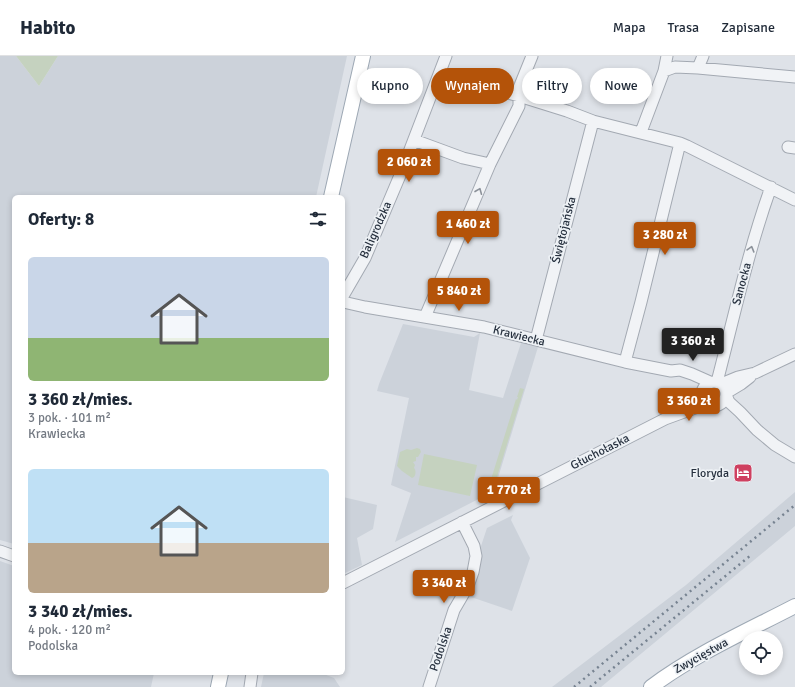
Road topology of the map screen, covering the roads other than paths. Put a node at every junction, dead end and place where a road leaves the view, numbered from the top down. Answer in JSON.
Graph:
{"nodes":[{"id":1,"x":362,"y":56,"type":"edge"},
{"id":2,"x":446,"y":56,"type":"edge"},
{"id":3,"x":532,"y":56,"type":"edge"},
{"id":4,"x":667,"y":56,"type":"edge"},
{"id":5,"x":703,"y":56,"type":"edge"},
{"id":6,"x":441,"y":68,"type":"edge"},
{"id":7,"x":698,"y":68,"type":"junction"},
{"id":8,"x":664,"y":71,"type":"junction"},
{"id":9,"x":795,"y":77,"type":"edge"},
{"id":10,"x":431,"y":95,"type":"edge"},
{"id":11,"x":514,"y":95,"type":"edge"},
{"id":12,"x":519,"y":96,"type":"junction"},
{"id":13,"x":592,"y":121,"type":"junction"},
{"id":14,"x":641,"y":132,"type":"junction"},
{"id":15,"x":414,"y":140,"type":"junction"},
{"id":16,"x":680,"y":143,"type":"junction"},
{"id":17,"x":490,"y":164,"type":"junction"},
{"id":18,"x":771,"y":187,"type":"junction"},
{"id":19,"x":331,"y":195,"type":"edge"},
{"id":20,"x":795,"y":200,"type":"edge"},
{"id":21,"x":345,"y":293,"type":"edge"},
{"id":22,"x":345,"y":302,"type":"edge"},
{"id":23,"x":425,"y":318,"type":"junction"},
{"id":24,"x":536,"y":340,"type":"junction"},
{"id":25,"x":795,"y":354,"type":"edge"},
{"id":26,"x":625,"y":362,"type":"junction"},
{"id":27,"x":671,"y":370,"type":"junction"},
{"id":28,"x":720,"y":387,"type":"junction"},
{"id":29,"x":703,"y":396,"type":"junction"},
{"id":30,"x":718,"y":405,"type":"junction"},
{"id":31,"x":756,"y":430,"type":"junction"},
{"id":32,"x":795,"y":457,"type":"edge"},
{"id":33,"x":462,"y":522,"type":"junction"},
{"id":34,"x":0,"y":551,"type":"edge"},
{"id":35,"x":12,"y":555,"type":"edge"},
{"id":36,"x":345,"y":582,"type":"edge"},
{"id":37,"x":795,"y":606,"type":"edge"},
{"id":38,"x":221,"y":675,"type":"edge"},
{"id":39,"x":230,"y":675,"type":"edge"},
{"id":40,"x":252,"y":675,"type":"edge"},
{"id":41,"x":218,"y":687,"type":"edge"},
{"id":42,"x":227,"y":687,"type":"edge"},
{"id":43,"x":250,"y":687,"type":"edge"},
{"id":44,"x":428,"y":687,"type":"edge"},
{"id":45,"x":652,"y":687,"type":"edge"}],
"edges":[{"from":1,"to":19,"type":"main road"},
{"from":2,"to":6,"type":"street","name":"Baligrodzka"},
{"from":3,"to":12,"type":"street"},
{"from":4,"to":8,"type":"street"},
{"from":5,"to":7,"type":"street"},
{"from":7,"to":8,"type":"street"},
{"from":7,"to":9,"type":"street"},
{"from":8,"to":14,"type":"street"},
{"from":10,"to":15,"type":"street","name":"Baligrodzka"},
{"from":11,"to":12,"type":"street"},
{"from":12,"to":13,"type":"street"},
{"from":12,"to":17,"type":"street"},
{"from":13,"to":14,"type":"street"},
{"from":13,"to":24,"type":"street","name":"Świętojańska"},
{"from":14,"to":16,"type":"street"},
{"from":15,"to":17,"type":"street"},
{"from":15,"to":21,"type":"street","name":"Baligrodzka"},
{"from":16,"to":18,"type":"street"},
{"from":16,"to":26,"type":"street"},
{"from":23,"to":17,"type":"street","one_way":true},
{"from":18,"to":20,"type":"street"},
{"from":28,"to":18,"type":"street","name":"Sanocka","one_way":true},
{"from":22,"to":23,"type":"street","name":"Krawiecka"},
{"from":23,"to":24,"type":"street","name":"Krawiecka"},
{"from":24,"to":26,"type":"street","name":"Krawiecka"},
{"from":25,"to":28,"type":"street"},
{"from":26,"to":27,"type":"street","name":"Krawiecka"},
{"from":27,"to":28,"type":"street","name":"Krawiecka"},
{"from":27,"to":29,"type":"street","name":"Krawiecka"},
{"from":28,"to":29,"type":"street"},
{"from":28,"to":30,"type":"street"},
{"from":28,"to":31,"type":"street","name":"Krawiecka"},
{"from":29,"to":30,"type":"street"},
{"from":29,"to":33,"type":"street","name":"Głuchołaska"},
{"from":30,"to":31,"type":"street","name":"Krawiecka"},
{"from":31,"to":32,"type":"street","name":"Krawiecka"},
{"from":33,"to":36,"type":"street","name":"Głuchołaska"},
{"from":33,"to":44,"type":"street","name":"Podolska"},
{"from":34,"to":35,"type":"street"},
{"from":37,"to":45,"type":"main road","name":"Zwycięstwa"},
{"from":38,"to":41,"type":"main road"},
{"from":39,"to":42,"type":"main road"},
{"from":40,"to":43,"type":"street"}]}
